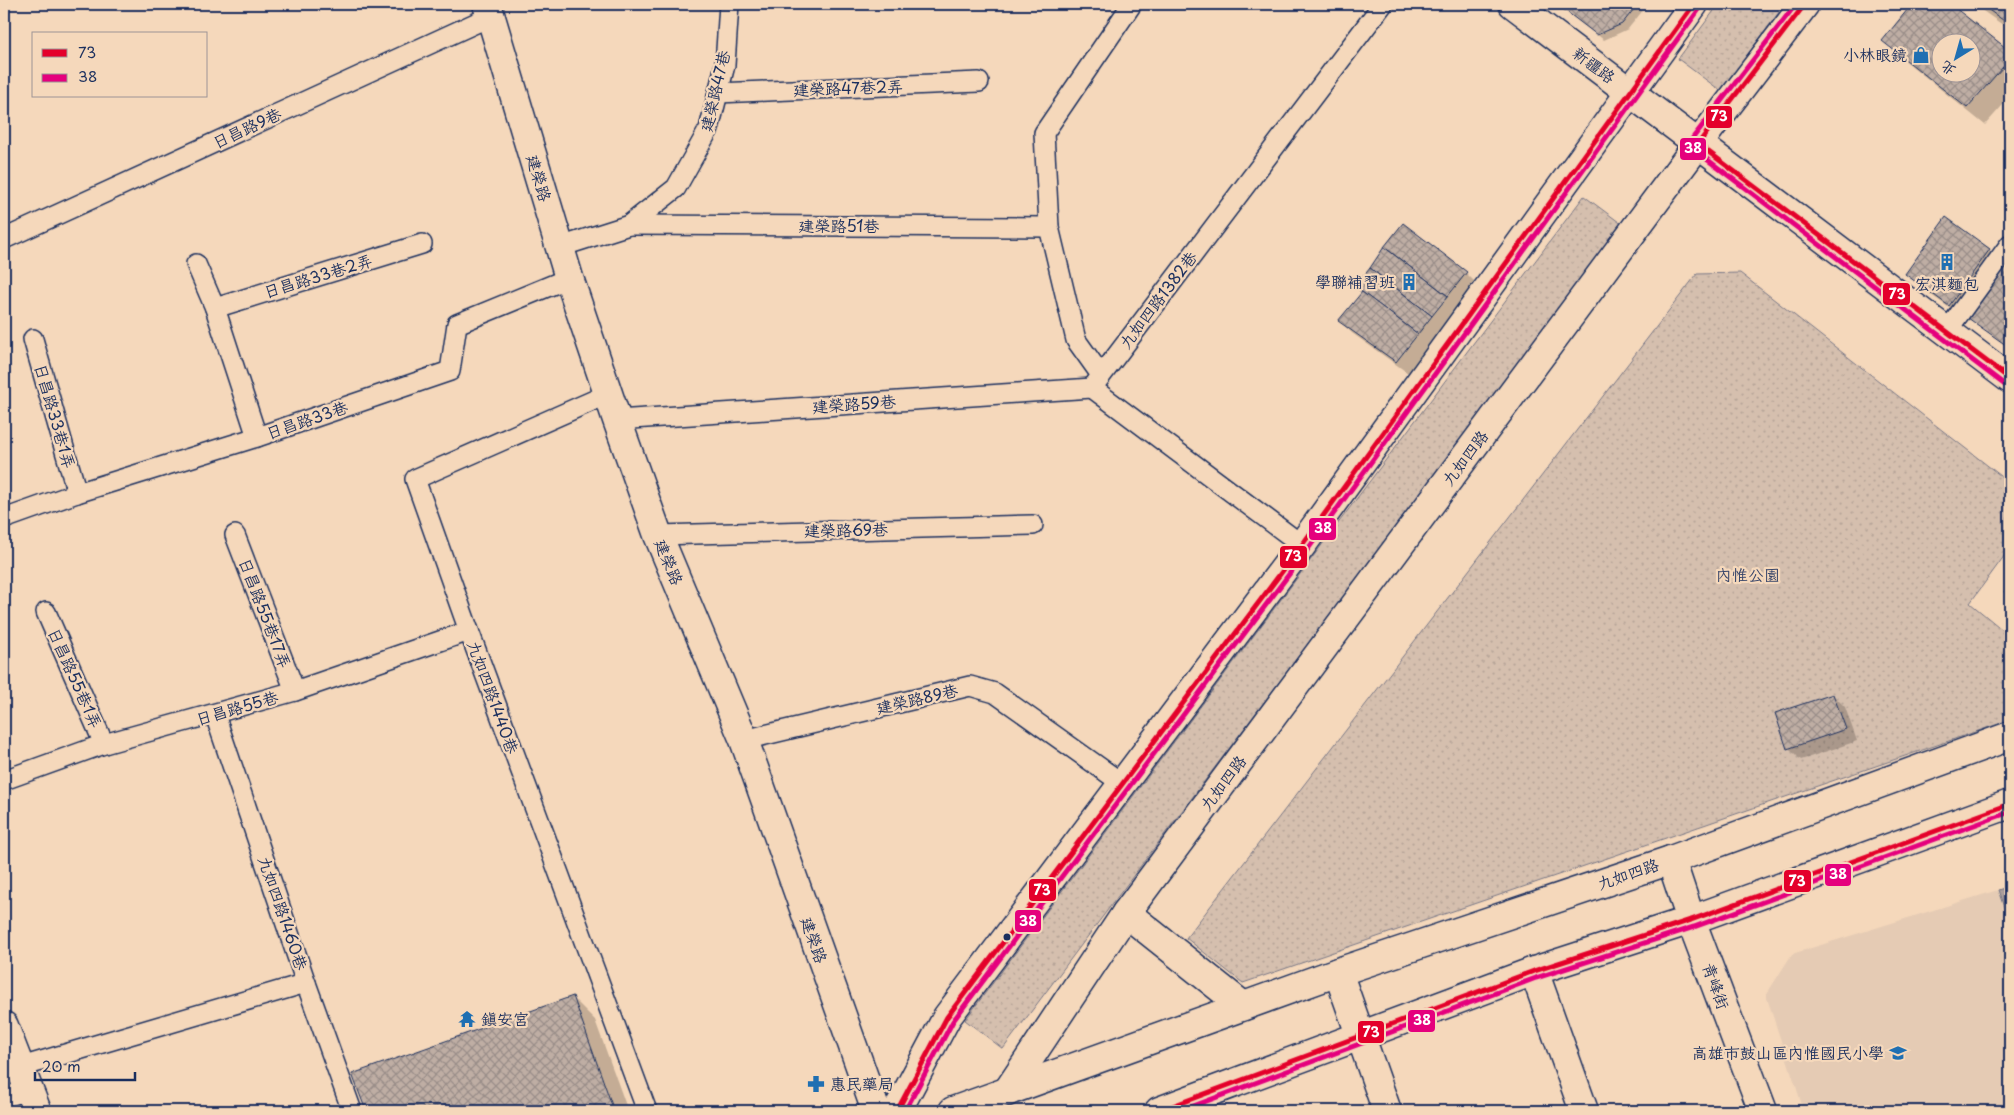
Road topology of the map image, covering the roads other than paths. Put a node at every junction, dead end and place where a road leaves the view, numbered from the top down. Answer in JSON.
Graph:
{"nodes":[{"id":1,"x":729,"y":4,"type":"edge"},
{"id":2,"x":1132,"y":4,"type":"edge"},
{"id":3,"x":1383,"y":4,"type":"edge"},
{"id":4,"x":1513,"y":4,"type":"edge"},
{"id":5,"x":1694,"y":4,"type":"edge"},
{"id":6,"x":1805,"y":4,"type":"edge"},
{"id":7,"x":489,"y":10,"type":"edge"},
{"id":8,"x":979,"y":82,"type":"dead end"},
{"id":9,"x":1630,"y":92,"type":"junction"},
{"id":10,"x":718,"y":93,"type":"junction"},
{"id":11,"x":1698,"y":144,"type":"junction"},
{"id":12,"x":629,"y":225,"type":"junction"},
{"id":13,"x":1049,"y":227,"type":"junction"},
{"id":14,"x":4,"y":239,"type":"edge"},
{"id":15,"x":422,"y":244,"type":"dead end"},
{"id":16,"x":2010,"y":244,"type":"edge"},
{"id":17,"x":560,"y":247,"type":"junction"},
{"id":18,"x":196,"y":264,"type":"dead end"},
{"id":19,"x":569,"y":278,"type":"junction"},
{"id":20,"x":215,"y":308,"type":"junction"},
{"id":21,"x":1947,"y":332,"type":"junction"},
{"id":22,"x":33,"y":340,"type":"dead end"},
{"id":23,"x":2010,"y":379,"type":"edge"},
{"id":24,"x":1096,"y":382,"type":"junction"},
{"id":25,"x":608,"y":394,"type":"junction"},
{"id":26,"x":617,"y":420,"type":"junction"},
{"id":27,"x":257,"y":437,"type":"junction"},
{"id":28,"x":77,"y":493,"type":"junction"},
{"id":29,"x":4,"y":519,"type":"edge"},
{"id":30,"x":1033,"y":525,"type":"dead end"},
{"id":31,"x":235,"y":535,"type":"dead end"},
{"id":32,"x":658,"y":535,"type":"junction"},
{"id":33,"x":1302,"y":545,"type":"junction"},
{"id":34,"x":46,"y":612,"type":"dead end"},
{"id":35,"x":469,"y":631,"type":"junction"},
{"id":36,"x":295,"y":691,"type":"junction"},
{"id":37,"x":215,"y":715,"type":"junction"},
{"id":38,"x":2010,"y":736,"type":"edge"},
{"id":39,"x":744,"y":740,"type":"junction"},
{"id":40,"x":104,"y":744,"type":"junction"},
{"id":41,"x":4,"y":780,"type":"edge"},
{"id":42,"x":1123,"y":784,"type":"junction"},
{"id":43,"x":2010,"y":804,"type":"edge"},
{"id":44,"x":1671,"y":860,"type":"junction"},
{"id":45,"x":1126,"y":914,"type":"junction"},
{"id":46,"x":1691,"y":920,"type":"junction"},
{"id":47,"x":1534,"y":971,"type":"junction"},
{"id":48,"x":1338,"y":972,"type":"junction"},
{"id":49,"x":306,"y":984,"type":"junction"},
{"id":50,"x":1243,"y":1006,"type":"junction"},
{"id":51,"x":4,"y":1026,"type":"edge"},
{"id":52,"x":1360,"y":1036,"type":"junction"},
{"id":53,"x":29,"y":1089,"type":"edge"},
{"id":54,"x":1007,"y":1092,"type":"junction"},
{"id":55,"x":4,"y":1098,"type":"edge"},
{"id":56,"x":352,"y":1111,"type":"edge"},
{"id":57,"x":647,"y":1111,"type":"edge"},
{"id":58,"x":876,"y":1111,"type":"edge"},
{"id":59,"x":897,"y":1111,"type":"edge"},
{"id":60,"x":953,"y":1111,"type":"edge"},
{"id":61,"x":1159,"y":1111,"type":"edge"},
{"id":62,"x":1387,"y":1111,"type":"edge"},
{"id":63,"x":1584,"y":1111,"type":"edge"},
{"id":64,"x":1763,"y":1111,"type":"edge"}],
"edges":[{"from":1,"to":10,"type":"lane","name":"建榮路47巷"},
{"from":2,"to":13,"type":"lane"},
{"from":3,"to":24,"type":"lane","name":"九如四路1382巷"},
{"from":4,"to":9,"type":"street","name":"新疆路"},
{"from":5,"to":9,"type":"street"},
{"from":6,"to":11,"type":"street","name":"九如四路"},
{"from":7,"to":14,"type":"lane","name":"日昌路9巷"},
{"from":7,"to":17,"type":"street","name":"建榮路"},
{"from":8,"to":10,"type":"lane","name":"建榮路47巷2弄"},
{"from":9,"to":11,"type":"street","name":"新疆路"},
{"from":9,"to":33,"type":"street"},
{"from":10,"to":12,"type":"lane","name":"建榮路47巷"},
{"from":11,"to":21,"type":"street","name":"新疆路"},
{"from":11,"to":45,"type":"street","name":"九如四路"},
{"from":12,"to":13,"type":"lane","name":"建榮路51巷"},
{"from":12,"to":17,"type":"lane","name":"建榮路47巷"},
{"from":13,"to":24,"type":"lane"},
{"from":15,"to":20,"type":"lane","name":"日昌路33巷2弄"},
{"from":16,"to":21,"type":"lane"},
{"from":17,"to":19,"type":"street","name":"建榮路"},
{"from":18,"to":20,"type":"lane"},
{"from":19,"to":25,"type":"street","name":"建榮路"},
{"from":19,"to":27,"type":"lane","name":"日昌路33巷"},
{"from":20,"to":27,"type":"lane"},
{"from":21,"to":23,"type":"street","name":"新疆路"},
{"from":22,"to":28,"type":"lane","name":"日昌路33巷1弄"},
{"from":24,"to":26,"type":"lane","name":"建榮路59巷"},
{"from":24,"to":33,"type":"lane"},
{"from":25,"to":26,"type":"street","name":"建榮路"},
{"from":25,"to":35,"type":"lane","name":"九如四路1440巷"},
{"from":26,"to":32,"type":"street","name":"建榮路"},
{"from":27,"to":28,"type":"lane","name":"日昌路33巷"},
{"from":28,"to":29,"type":"lane","name":"日昌路33巷"},
{"from":30,"to":32,"type":"lane","name":"建榮路69巷"},
{"from":31,"to":36,"type":"lane","name":"日昌路55巷17弄"},
{"from":32,"to":39,"type":"street","name":"建榮路"},
{"from":33,"to":42,"type":"street"},
{"from":34,"to":40,"type":"lane","name":"日昌路55巷1弄"},
{"from":35,"to":36,"type":"lane","name":"日昌路55巷"},
{"from":35,"to":57,"type":"lane","name":"九如四路1440巷"},
{"from":36,"to":37,"type":"lane","name":"日昌路55巷"},
{"from":37,"to":40,"type":"lane","name":"日昌路55巷"},
{"from":37,"to":49,"type":"lane","name":"九如四路1460巷"},
{"from":38,"to":44,"type":"street","name":"九如四路"},
{"from":39,"to":42,"type":"lane","name":"建榮路89巷"},
{"from":39,"to":58,"type":"street","name":"建榮路"},
{"from":40,"to":41,"type":"lane","name":"日昌路55巷"},
{"from":42,"to":59,"type":"street"},
{"from":43,"to":46,"type":"street"},
{"from":44,"to":46,"type":"street","name":"青峰街"},
{"from":44,"to":48,"type":"street","name":"九如四路"},
{"from":45,"to":50,"type":"street"},
{"from":45,"to":54,"type":"street","name":"九如四路"},
{"from":46,"to":47,"type":"street"},
{"from":46,"to":64,"type":"street","name":"青峰街"},
{"from":47,"to":52,"type":"street"},
{"from":47,"to":63,"type":"street"},
{"from":48,"to":50,"type":"street","name":"九如四路"},
{"from":48,"to":52,"type":"street"},
{"from":49,"to":53,"type":"lane"},
{"from":49,"to":56,"type":"lane","name":"九如四路1460巷"},
{"from":50,"to":54,"type":"street","name":"九如四路"},
{"from":51,"to":53,"type":"street"},
{"from":52,"to":61,"type":"street"},
{"from":52,"to":62,"type":"street"},
{"from":53,"to":55,"type":"lane"},
{"from":54,"to":60,"type":"street","name":"九如四路"}]}
